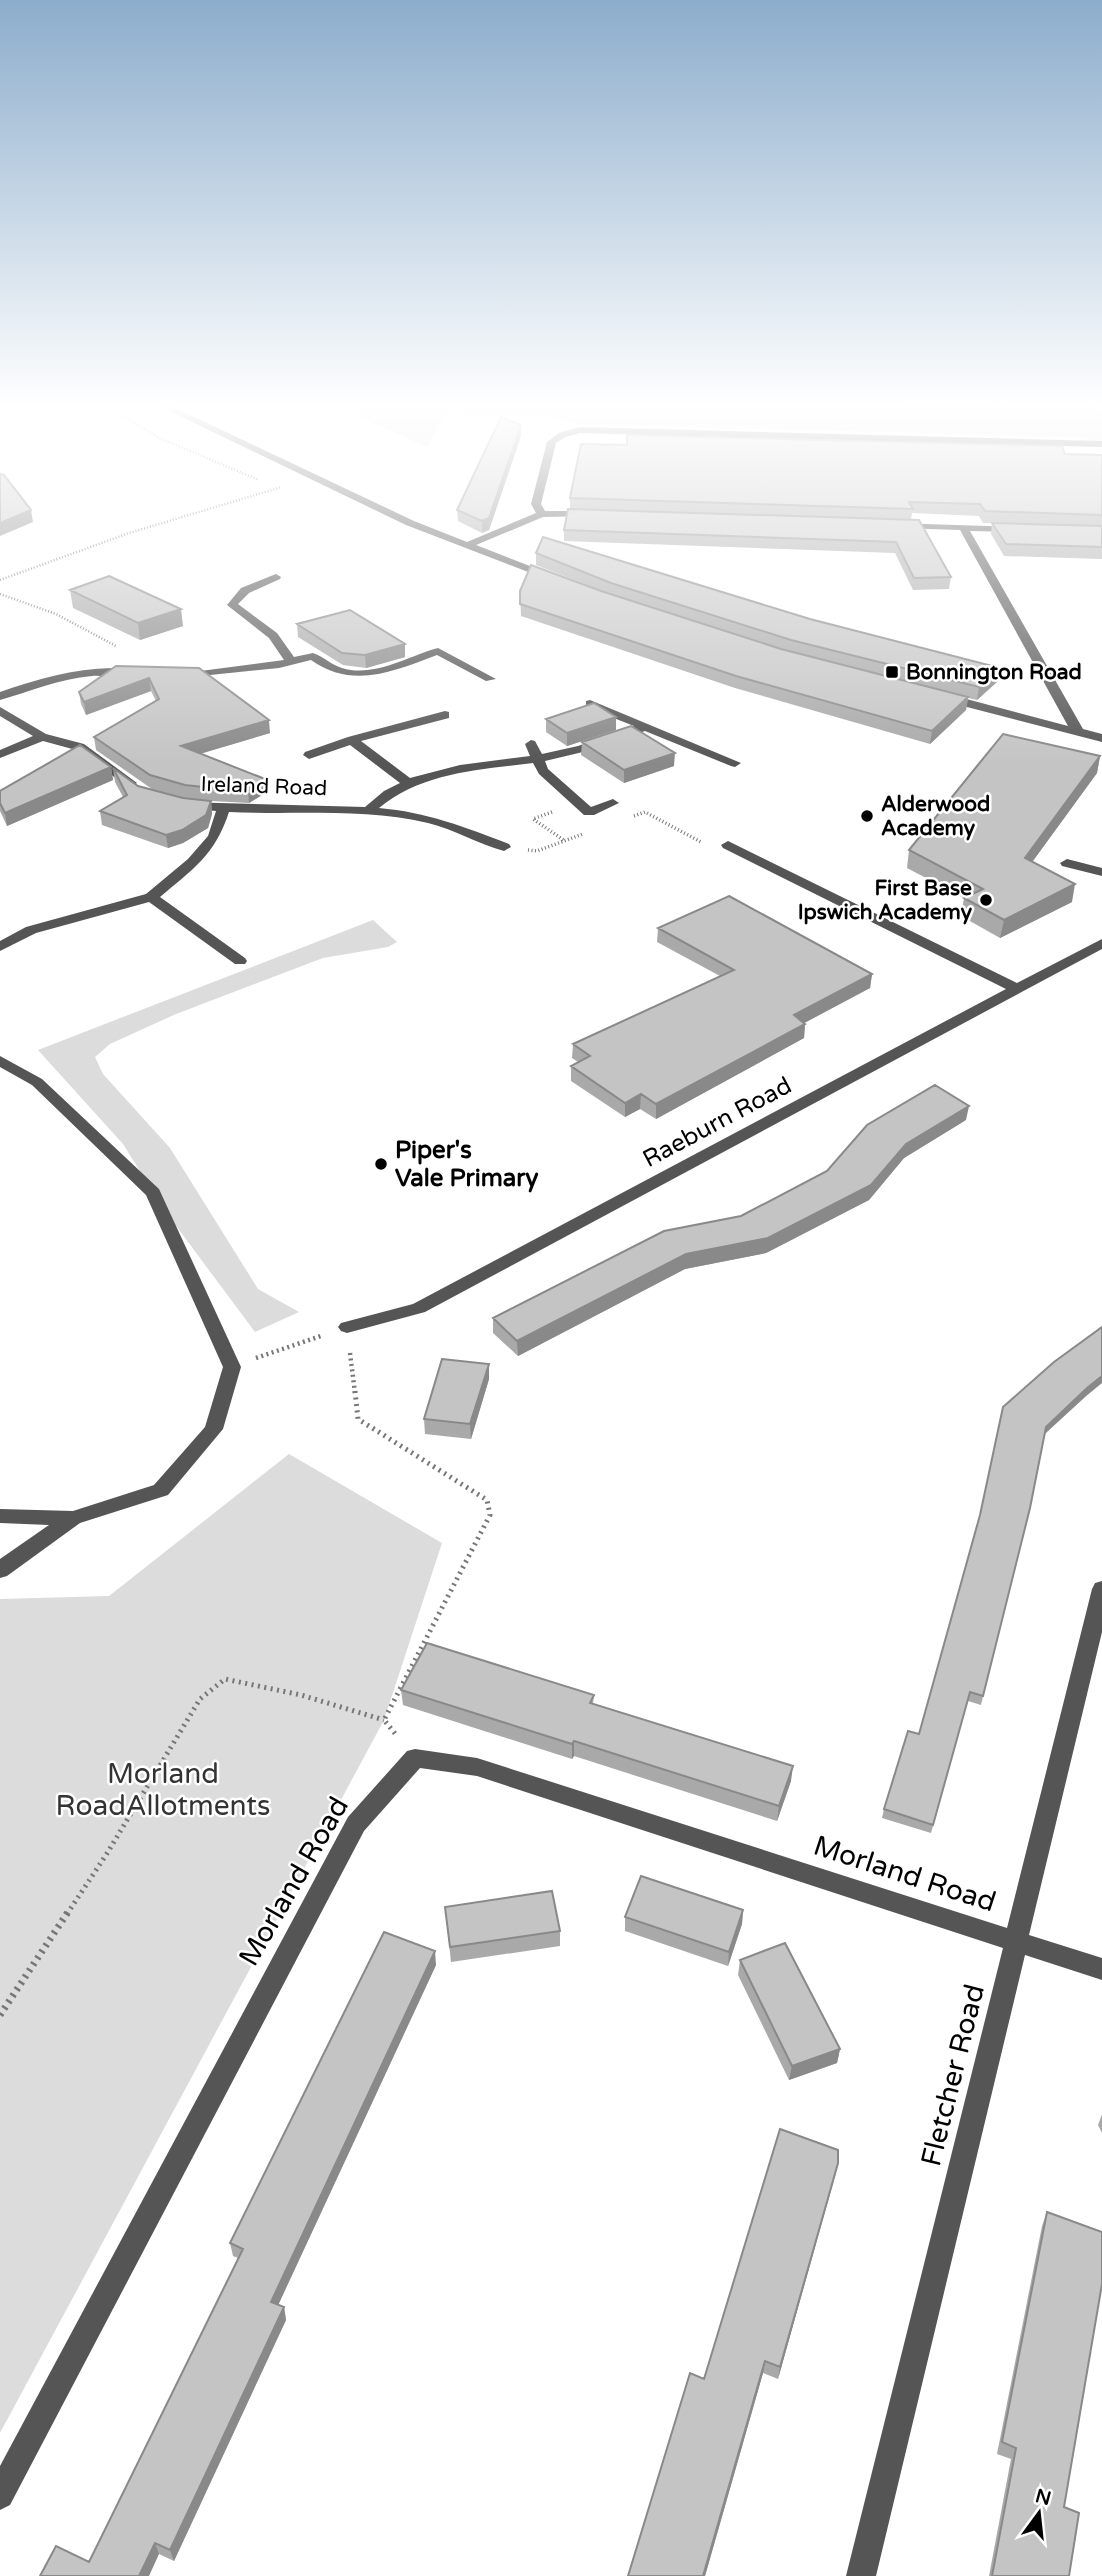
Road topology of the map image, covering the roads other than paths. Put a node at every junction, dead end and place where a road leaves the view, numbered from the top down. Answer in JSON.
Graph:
{"nodes":[{"id":1,"x":413,"y":524,"type":"edge"},
{"id":2,"x":518,"y":524,"type":"edge"},
{"id":3,"x":887,"y":524,"type":"edge"},
{"id":4,"x":963,"y":527,"type":"junction"},
{"id":5,"x":1033,"y":530,"type":"edge"},
{"id":6,"x":468,"y":545,"type":"junction"},
{"id":7,"x":276,"y":576,"type":"dead end"},
{"id":8,"x":556,"y":580,"type":"edge"},
{"id":9,"x":288,"y":667,"type":"junction"},
{"id":10,"x":140,"y":674,"type":"edge"},
{"id":11,"x":177,"y":676,"type":"edge"},
{"id":12,"x":490,"y":679,"type":"dead end"},
{"id":13,"x":932,"y":694,"type":"edge"},
{"id":14,"x":0,"y":696,"type":"edge"},
{"id":15,"x":590,"y":704,"type":"edge"},
{"id":16,"x":0,"y":711,"type":"edge"},
{"id":17,"x":445,"y":715,"type":"dead end"},
{"id":18,"x":644,"y":727,"type":"junction"},
{"id":19,"x":1078,"y":732,"type":"junction"},
{"id":20,"x":42,"y":737,"type":"junction"},
{"id":21,"x":1102,"y":738,"type":"edge"},
{"id":22,"x":352,"y":740,"type":"junction"},
{"id":23,"x":531,"y":744,"type":"dead end"},
{"id":24,"x":0,"y":754,"type":"edge"},
{"id":25,"x":309,"y":755,"type":"dead end"},
{"id":26,"x":539,"y":758,"type":"junction"},
{"id":27,"x":735,"y":763,"type":"dead end"},
{"id":28,"x":410,"y":784,"type":"junction"},
{"id":29,"x":146,"y":794,"type":"edge"},
{"id":30,"x":172,"y":801,"type":"edge"},
{"id":31,"x":613,"y":803,"type":"dead end"},
{"id":32,"x":223,"y":809,"type":"junction"},
{"id":33,"x":369,"y":810,"type":"junction"},
{"id":34,"x":728,"y":845,"type":"road end"},
{"id":35,"x":504,"y":847,"type":"road end"},
{"id":36,"x":1067,"y":863,"type":"dead end"},
{"id":37,"x":1102,"y":872,"type":"edge"},
{"id":38,"x":151,"y":897,"type":"junction"},
{"id":39,"x":1102,"y":943,"type":"edge"},
{"id":40,"x":0,"y":947,"type":"edge"},
{"id":41,"x":240,"y":961,"type":"dead end"},
{"id":42,"x":1018,"y":989,"type":"junction"},
{"id":43,"x":0,"y":1061,"type":"edge"},
{"id":44,"x":347,"y":1327,"type":"road end"},
{"id":45,"x":0,"y":1516,"type":"edge"},
{"id":46,"x":73,"y":1518,"type":"junction"},
{"id":47,"x":0,"y":1570,"type":"edge"},
{"id":48,"x":1102,"y":1589,"type":"edge"},
{"id":49,"x":1017,"y":1942,"type":"junction"},
{"id":50,"x":1102,"y":1969,"type":"edge"},
{"id":51,"x":0,"y":2495,"type":"edge"},
{"id":52,"x":862,"y":2576,"type":"edge"}],
"edges":[{"from":1,"to":6,"type":"street"},
{"from":2,"to":6,"type":"street"},
{"from":3,"to":4,"type":"street"},
{"from":4,"to":5,"type":"street"},
{"from":4,"to":19,"type":"street"},
{"from":6,"to":8,"type":"street"},
{"from":7,"to":9,"type":"street"},
{"from":9,"to":11,"type":"street"},
{"from":9,"to":12,"type":"street"},
{"from":10,"to":14,"type":"street"},
{"from":13,"to":19,"type":"street"},
{"from":15,"to":18,"type":"street"},
{"from":16,"to":20,"type":"street"},
{"from":17,"to":22,"type":"street"},
{"from":18,"to":26,"type":"street"},
{"from":18,"to":27,"type":"street"},
{"from":19,"to":21,"type":"street"},
{"from":20,"to":24,"type":"street"},
{"from":20,"to":29,"type":"street"},
{"from":22,"to":25,"type":"street"},
{"from":22,"to":28,"type":"street"},
{"from":23,"to":26,"type":"street"},
{"from":26,"to":28,"type":"street"},
{"from":26,"to":31,"type":"street"},
{"from":28,"to":33,"type":"street"},
{"from":30,"to":32,"type":"street","name":"Ireland Road"},
{"from":32,"to":33,"type":"street","name":"Ireland Road"},
{"from":32,"to":38,"type":"street"},
{"from":33,"to":35,"type":"street","name":"Ireland Road"},
{"from":34,"to":42,"type":"street"},
{"from":36,"to":37,"type":"street"},
{"from":38,"to":40,"type":"street"},
{"from":38,"to":41,"type":"street"},
{"from":39,"to":42,"type":"street","name":"Raeburn Road"},
{"from":42,"to":44,"type":"street","name":"Raeburn Road"},
{"from":43,"to":46,"type":"street"},
{"from":45,"to":46,"type":"street"},
{"from":46,"to":47,"type":"street"},
{"from":48,"to":49,"type":"street","name":"Fletcher Road"},
{"from":49,"to":50,"type":"street","name":"Morland Road"},
{"from":49,"to":51,"type":"street","name":"Morland Road"},
{"from":49,"to":52,"type":"street","name":"Fletcher Road"}]}
